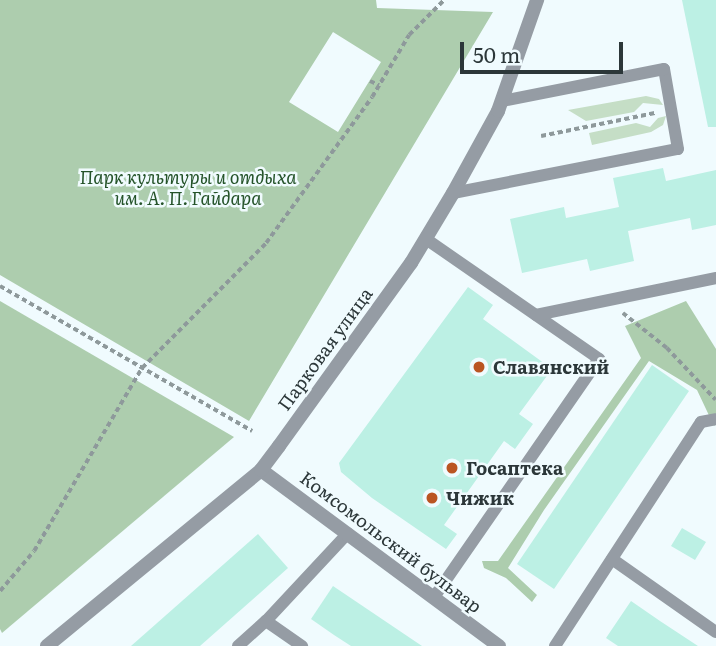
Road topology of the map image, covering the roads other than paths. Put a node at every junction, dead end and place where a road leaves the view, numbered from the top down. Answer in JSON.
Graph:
{"nodes":[{"id":1,"x":537,"y":0,"type":"edge"},
{"id":2,"x":502,"y":101,"type":"junction"},
{"id":3,"x":453,"y":194,"type":"junction"},
{"id":4,"x":426,"y":239,"type":"junction"},
{"id":5,"x":716,"y":278,"type":"edge"},
{"id":6,"x":536,"y":315,"type":"junction"},
{"id":7,"x":716,"y":419,"type":"edge"},
{"id":8,"x":261,"y":470,"type":"junction"},
{"id":9,"x":348,"y":533,"type":"junction"},
{"id":10,"x":612,"y":559,"type":"junction"},
{"id":11,"x":434,"y":597,"type":"junction"},
{"id":12,"x":266,"y":621,"type":"junction"},
{"id":13,"x":716,"y":632,"type":"edge"},
{"id":14,"x":47,"y":646,"type":"edge"},
{"id":15,"x":238,"y":646,"type":"edge"},
{"id":16,"x":302,"y":646,"type":"edge"},
{"id":17,"x":499,"y":646,"type":"edge"},
{"id":18,"x":555,"y":646,"type":"edge"}],
"edges":[{"from":1,"to":2,"type":"street","name":"Парковая улица"},
{"from":2,"to":3,"type":"street","name":"Парковая улица"},
{"from":2,"to":3,"type":"lane"},
{"from":3,"to":4,"type":"street","name":"Парковая улица"},
{"from":4,"to":6,"type":"lane"},
{"from":4,"to":8,"type":"street","name":"Парковая улица"},
{"from":5,"to":6,"type":"lane"},
{"from":6,"to":11,"type":"lane"},
{"from":7,"to":10,"type":"lane"},
{"from":8,"to":9,"type":"street","name":"Комсомольский бульвар"},
{"from":8,"to":14,"type":"street","name":"Парковая улица"},
{"from":9,"to":11,"type":"street","name":"Комсомольский бульвар"},
{"from":9,"to":12,"type":"lane"},
{"from":10,"to":13,"type":"lane"},
{"from":10,"to":18,"type":"lane"},
{"from":11,"to":17,"type":"street","name":"Комсомольский бульвар"},
{"from":12,"to":15,"type":"lane"},
{"from":12,"to":16,"type":"lane"}]}
